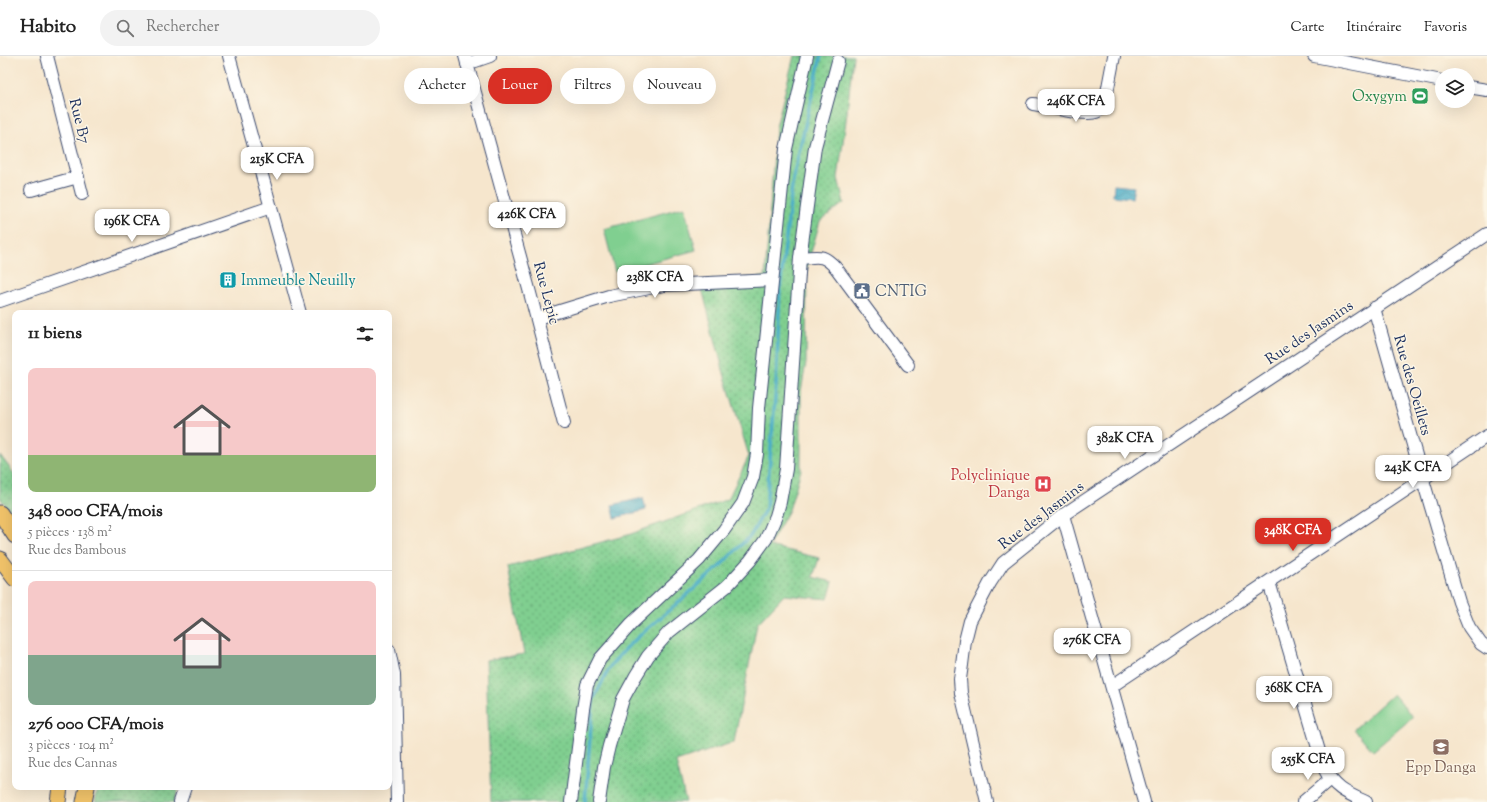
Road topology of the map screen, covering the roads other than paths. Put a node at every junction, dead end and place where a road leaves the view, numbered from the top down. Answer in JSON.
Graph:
{"nodes":[{"id":1,"x":47,"y":56,"type":"edge"},
{"id":2,"x":229,"y":56,"type":"edge"},
{"id":3,"x":490,"y":56,"type":"edge"},
{"id":4,"x":807,"y":56,"type":"edge"},
{"id":5,"x":1114,"y":56,"type":"edge"},
{"id":6,"x":1314,"y":56,"type":"edge"},
{"id":7,"x":466,"y":60,"type":"edge"},
{"id":8,"x":838,"y":61,"type":"dead end"},
{"id":9,"x":1435,"y":80,"type":"edge"},
{"id":10,"x":1475,"y":88,"type":"edge"},
{"id":11,"x":1487,"y":90,"type":"edge"},
{"id":12,"x":1034,"y":104,"type":"dead end"},
{"id":13,"x":78,"y":177,"type":"junction"},
{"id":14,"x":31,"y":190,"type":"dead end"},
{"id":15,"x":82,"y":194,"type":"dead end"},
{"id":16,"x":271,"y":207,"type":"junction"},
{"id":17,"x":1487,"y":234,"type":"edge"},
{"id":18,"x":800,"y":258,"type":"junction"},
{"id":19,"x":772,"y":280,"type":"junction"},
{"id":20,"x":0,"y":301,"type":"edge"},
{"id":21,"x":1374,"y":308,"type":"junction"},
{"id":22,"x":299,"y":310,"type":"edge"},
{"id":23,"x":537,"y":318,"type":"junction"},
{"id":24,"x":908,"y":365,"type":"dead end"},
{"id":25,"x":564,"y":424,"type":"dead end"},
{"id":26,"x":1487,"y":436,"type":"edge"},
{"id":27,"x":1423,"y":480,"type":"junction"},
{"id":28,"x":0,"y":513,"type":"edge"},
{"id":29,"x":1063,"y":516,"type":"junction"},
{"id":30,"x":12,"y":531,"type":"edge"},
{"id":31,"x":0,"y":559,"type":"edge"},
{"id":32,"x":12,"y":575,"type":"edge"},
{"id":33,"x":1269,"y":582,"type":"junction"},
{"id":34,"x":1487,"y":648,"type":"edge"},
{"id":35,"x":392,"y":676,"type":"edge"},
{"id":36,"x":1112,"y":686,"type":"junction"},
{"id":37,"x":1330,"y":779,"type":"junction"},
{"id":38,"x":60,"y":790,"type":"edge"},
{"id":39,"x":86,"y":790,"type":"edge"},
{"id":40,"x":184,"y":790,"type":"edge"},
{"id":41,"x":58,"y":802,"type":"edge"},
{"id":42,"x":84,"y":802,"type":"edge"},
{"id":43,"x":180,"y":802,"type":"edge"},
{"id":44,"x":397,"y":802,"type":"edge"},
{"id":45,"x":571,"y":802,"type":"edge"},
{"id":46,"x":599,"y":802,"type":"edge"},
{"id":47,"x":987,"y":802,"type":"edge"},
{"id":48,"x":1144,"y":802,"type":"edge"},
{"id":49,"x":1303,"y":802,"type":"edge"},
{"id":50,"x":1366,"y":802,"type":"edge"}],
"edges":[{"from":1,"to":13,"type":"street","name":"Rue B7"},
{"from":2,"to":16,"type":"street"},
{"from":3,"to":7,"type":"street"},
{"from":4,"to":19,"type":"street"},
{"from":5,"to":12,"type":"street"},
{"from":6,"to":9,"type":"street"},
{"from":7,"to":23,"type":"street","name":"Rue Lepic"},
{"from":8,"to":18,"type":"street"},
{"from":10,"to":11,"type":"street"},
{"from":13,"to":14,"type":"street"},
{"from":13,"to":15,"type":"street","name":"Rue B7"},
{"from":16,"to":20,"type":"street"},
{"from":16,"to":22,"type":"street"},
{"from":17,"to":21,"type":"street","name":"Rue des Jasmins"},
{"from":18,"to":24,"type":"street"},
{"from":18,"to":46,"type":"street"},
{"from":19,"to":23,"type":"street"},
{"from":19,"to":45,"type":"street"},
{"from":21,"to":27,"type":"street","name":"Rue des Oeillets"},
{"from":21,"to":29,"type":"street","name":"Rue des Jasmins"},
{"from":23,"to":25,"type":"street","name":"Rue Lepic"},
{"from":26,"to":27,"type":"street"},
{"from":27,"to":33,"type":"street"},
{"from":27,"to":34,"type":"street","name":"Rue des Oeillets"},
{"from":28,"to":30,"type":"main road"},
{"from":29,"to":36,"type":"street"},
{"from":29,"to":47,"type":"street","name":"Rue des Jasmins"},
{"from":31,"to":32,"type":"main road"},
{"from":33,"to":36,"type":"street"},
{"from":33,"to":37,"type":"street"},
{"from":35,"to":44,"type":"street"},
{"from":36,"to":48,"type":"street"},
{"from":37,"to":49,"type":"street"},
{"from":37,"to":50,"type":"street"},
{"from":38,"to":41,"type":"main road"},
{"from":39,"to":42,"type":"main road"},
{"from":40,"to":43,"type":"street"}]}
